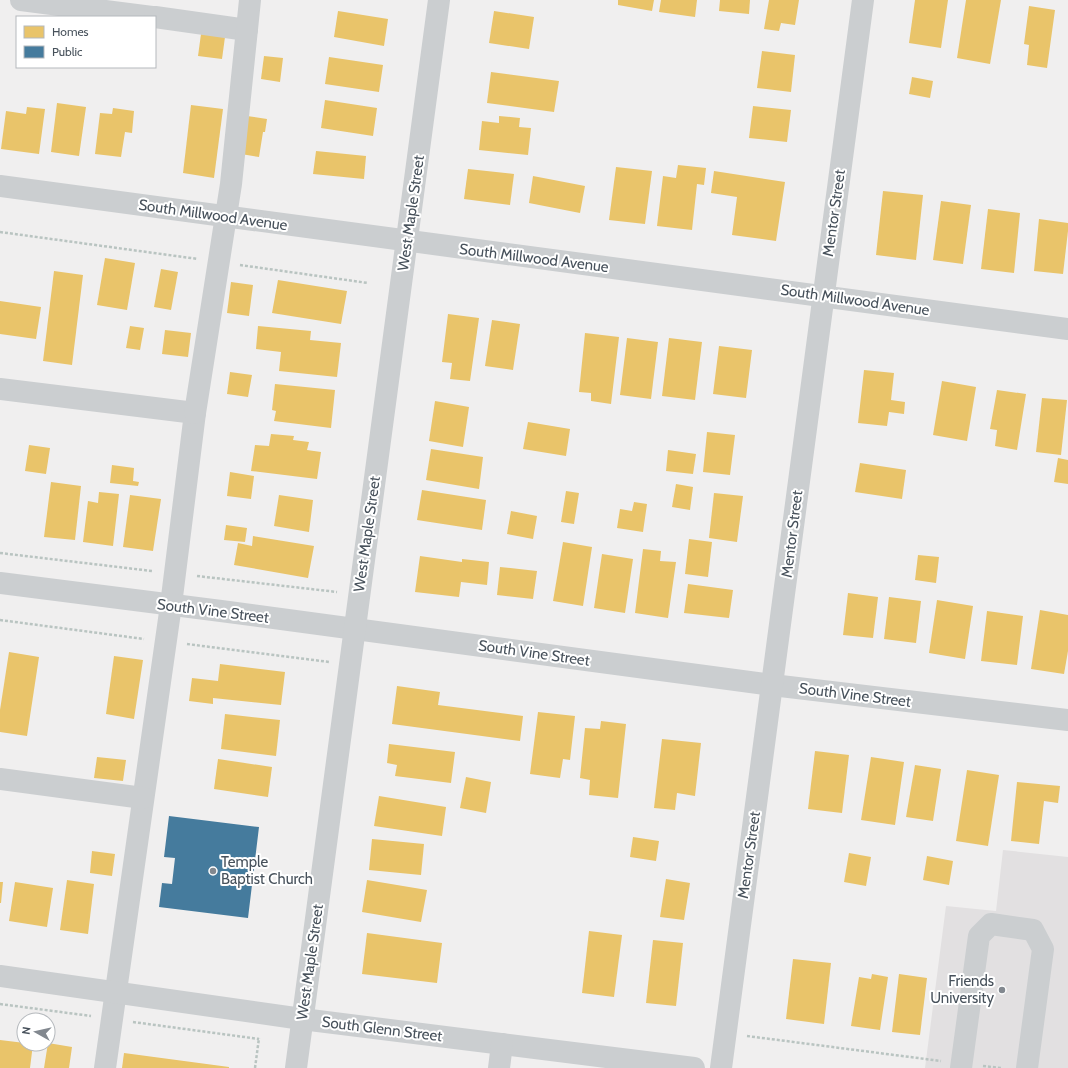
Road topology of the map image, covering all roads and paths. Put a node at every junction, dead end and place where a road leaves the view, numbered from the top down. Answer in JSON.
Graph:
{"nodes":[{"id":1,"x":20,"y":0,"type":"edge"},
{"id":2,"x":250,"y":0,"type":"edge"},
{"id":3,"x":439,"y":0,"type":"edge"},
{"id":4,"x":863,"y":0,"type":"edge"},
{"id":5,"x":144,"y":16,"type":"edge"},
{"id":6,"x":156,"y":18,"type":"edge"},
{"id":7,"x":247,"y":30,"type":"junction"},
{"id":8,"x":0,"y":186,"type":"edge"},
{"id":9,"x":226,"y":217,"type":"junction"},
{"id":10,"x":0,"y":232,"type":"edge"},
{"id":11,"x":407,"y":241,"type":"junction"},
{"id":12,"x":218,"y":262,"type":"junction"},
{"id":13,"x":368,"y":283,"type":"dead end"},
{"id":14,"x":823,"y":296,"type":"junction"},
{"id":15,"x":1068,"y":329,"type":"edge"},
{"id":16,"x":0,"y":389,"type":"edge"},
{"id":17,"x":196,"y":413,"type":"junction"},
{"id":18,"x":0,"y":583,"type":"edge"},
{"id":19,"x":171,"y":605,"type":"junction"},
{"id":20,"x":354,"y":630,"type":"junction"},
{"id":21,"x":772,"y":685,"type":"junction"},
{"id":22,"x":1068,"y":720,"type":"edge"},
{"id":23,"x":0,"y":779,"type":"edge"},
{"id":24,"x":143,"y":798,"type":"junction"},
{"id":25,"x":0,"y":976,"type":"edge"},
{"id":26,"x":116,"y":992,"type":"junction"},
{"id":27,"x":302,"y":1019,"type":"junction"},
{"id":28,"x":725,"y":1034,"type":"junction"},
{"id":29,"x":502,"y":1044,"type":"junction"},
{"id":30,"x":962,"y":1066,"type":"edge"},
{"id":31,"x":105,"y":1068,"type":"edge"},
{"id":32,"x":296,"y":1068,"type":"edge"},
{"id":33,"x":499,"y":1068,"type":"edge"},
{"id":34,"x":694,"y":1068,"type":"edge"},
{"id":35,"x":721,"y":1068,"type":"edge"},
{"id":36,"x":1001,"y":1068,"type":"edge"},
{"id":37,"x":1027,"y":1068,"type":"edge"}],
"edges":[{"from":1,"to":5,"type":"street"},
{"from":2,"to":7,"type":"street"},
{"from":3,"to":11,"type":"street","name":"West Maple Street"},
{"from":4,"to":14,"type":"street","name":"Mentor Street"},
{"from":6,"to":7,"type":"street"},
{"from":7,"to":9,"type":"street"},
{"from":8,"to":9,"type":"street","name":"South Millwood Avenue"},
{"from":9,"to":11,"type":"street","name":"South Millwood Avenue"},
{"from":9,"to":12,"type":"street"},
{"from":10,"to":12,"type":"path"},
{"from":11,"to":14,"type":"street","name":"South Millwood Avenue"},
{"from":11,"to":20,"type":"street","name":"West Maple Street"},
{"from":12,"to":13,"type":"path"},
{"from":12,"to":17,"type":"street"},
{"from":14,"to":15,"type":"street","name":"South Millwood Avenue"},
{"from":14,"to":21,"type":"street","name":"Mentor Street"},
{"from":16,"to":17,"type":"street"},
{"from":17,"to":19,"type":"street"},
{"from":18,"to":19,"type":"street","name":"South Vine Street"},
{"from":19,"to":20,"type":"street","name":"South Vine Street"},
{"from":19,"to":24,"type":"street"},
{"from":20,"to":21,"type":"street","name":"South Vine Street"},
{"from":20,"to":27,"type":"street","name":"West Maple Street"},
{"from":21,"to":22,"type":"street","name":"South Vine Street"},
{"from":21,"to":28,"type":"street","name":"Mentor Street"},
{"from":23,"to":24,"type":"street"},
{"from":24,"to":26,"type":"street"},
{"from":25,"to":26,"type":"street","name":"South Glenn Street"},
{"from":26,"to":27,"type":"street","name":"South Glenn Street"},
{"from":26,"to":31,"type":"street"},
{"from":27,"to":29,"type":"street","name":"South Glenn Street"},
{"from":27,"to":32,"type":"street","name":"West Maple Street"},
{"from":28,"to":30,"type":"path"},
{"from":28,"to":35,"type":"street","name":"Mentor Street"},
{"from":29,"to":33,"type":"street"},
{"from":29,"to":34,"type":"street","name":"South Glenn Street"},
{"from":30,"to":36,"type":"path"},
{"from":30,"to":37,"type":"street"}]}
